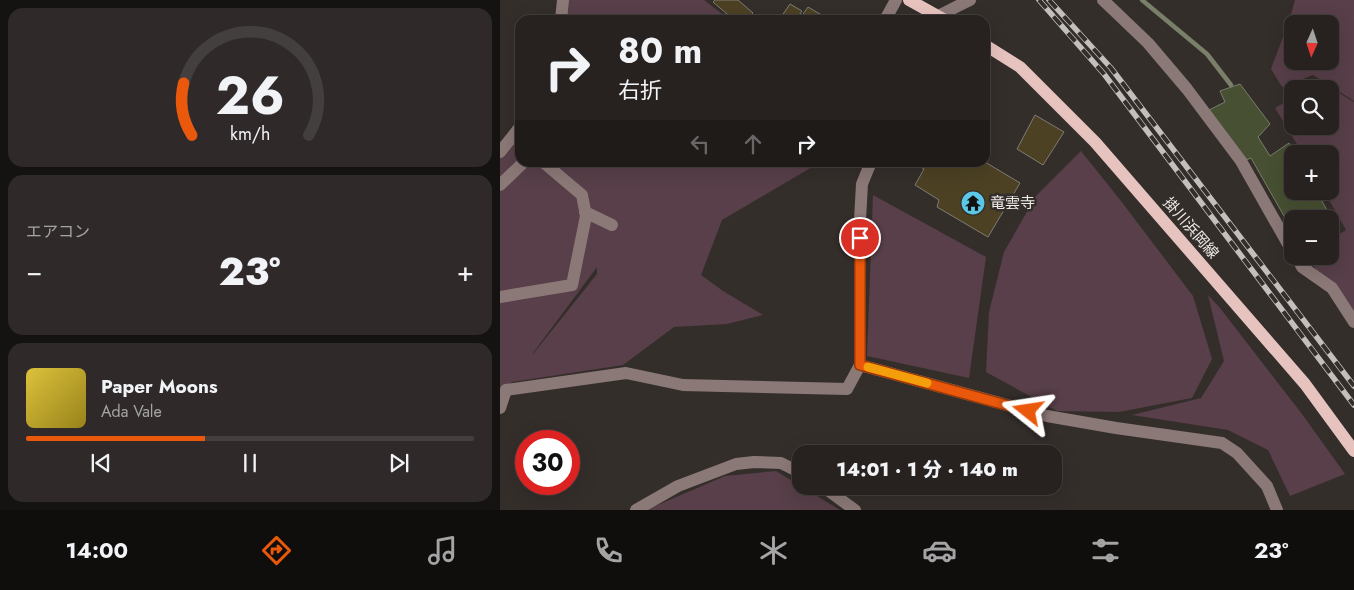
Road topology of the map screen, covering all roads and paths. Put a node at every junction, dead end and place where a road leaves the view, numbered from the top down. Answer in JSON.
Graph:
{"nodes":[{"id":1,"x":563,"y":0,"type":"edge"},
{"id":2,"x":896,"y":0,"type":"edge"},
{"id":3,"x":909,"y":0,"type":"edge"},
{"id":4,"x":970,"y":0,"type":"edge"},
{"id":5,"x":1104,"y":0,"type":"edge"},
{"id":6,"x":562,"y":15,"type":"edge"},
{"id":7,"x":888,"y":15,"type":"edge"},
{"id":8,"x":936,"y":15,"type":"edge"},
{"id":9,"x":946,"y":15,"type":"edge"},
{"id":10,"x":990,"y":48,"type":"edge"},
{"id":11,"x":515,"y":133,"type":"edge"},
{"id":12,"x":500,"y":152,"type":"edge"},
{"id":13,"x":519,"y":167,"type":"edge"},
{"id":14,"x":549,"y":167,"type":"edge"},
{"id":15,"x":869,"y":167,"type":"edge"},
{"id":16,"x":500,"y":185,"type":"edge"},
{"id":17,"x":585,"y":212,"type":"junction"},
{"id":18,"x":612,"y":225,"type":"dead end"},
{"id":19,"x":1284,"y":237,"type":"edge"},
{"id":20,"x":1301,"y":265,"type":"edge"},
{"id":21,"x":500,"y":297,"type":"edge"},
{"id":22,"x":1354,"y":322,"type":"edge"},
{"id":23,"x":860,"y":365,"type":"junction"},
{"id":24,"x":500,"y":408,"type":"edge"},
{"id":25,"x":1354,"y":452,"type":"edge"},
{"id":26,"x":792,"y":468,"type":"edge"},
{"id":27,"x":834,"y":495,"type":"edge"},
{"id":28,"x":636,"y":510,"type":"edge"},
{"id":29,"x":855,"y":510,"type":"edge"},
{"id":30,"x":1277,"y":510,"type":"edge"}],
"edges":[{"from":1,"to":6,"type":"street"},
{"from":2,"to":7,"type":"street"},
{"from":3,"to":8,"type":"main road"},
{"from":4,"to":9,"type":"street"},
{"from":5,"to":19,"type":"street"},
{"from":10,"to":25,"type":"main road","name":"掛川浜岡線"},
{"from":11,"to":12,"type":"street"},
{"from":13,"to":16,"type":"street"},
{"from":14,"to":17,"type":"street"},
{"from":15,"to":23,"type":"street"},
{"from":17,"to":18,"type":"street"},
{"from":17,"to":21,"type":"street"},
{"from":20,"to":22,"type":"street"},
{"from":23,"to":24,"type":"street"},
{"from":23,"to":30,"type":"street"},
{"from":26,"to":28,"type":"street"},
{"from":27,"to":29,"type":"street"}]}
